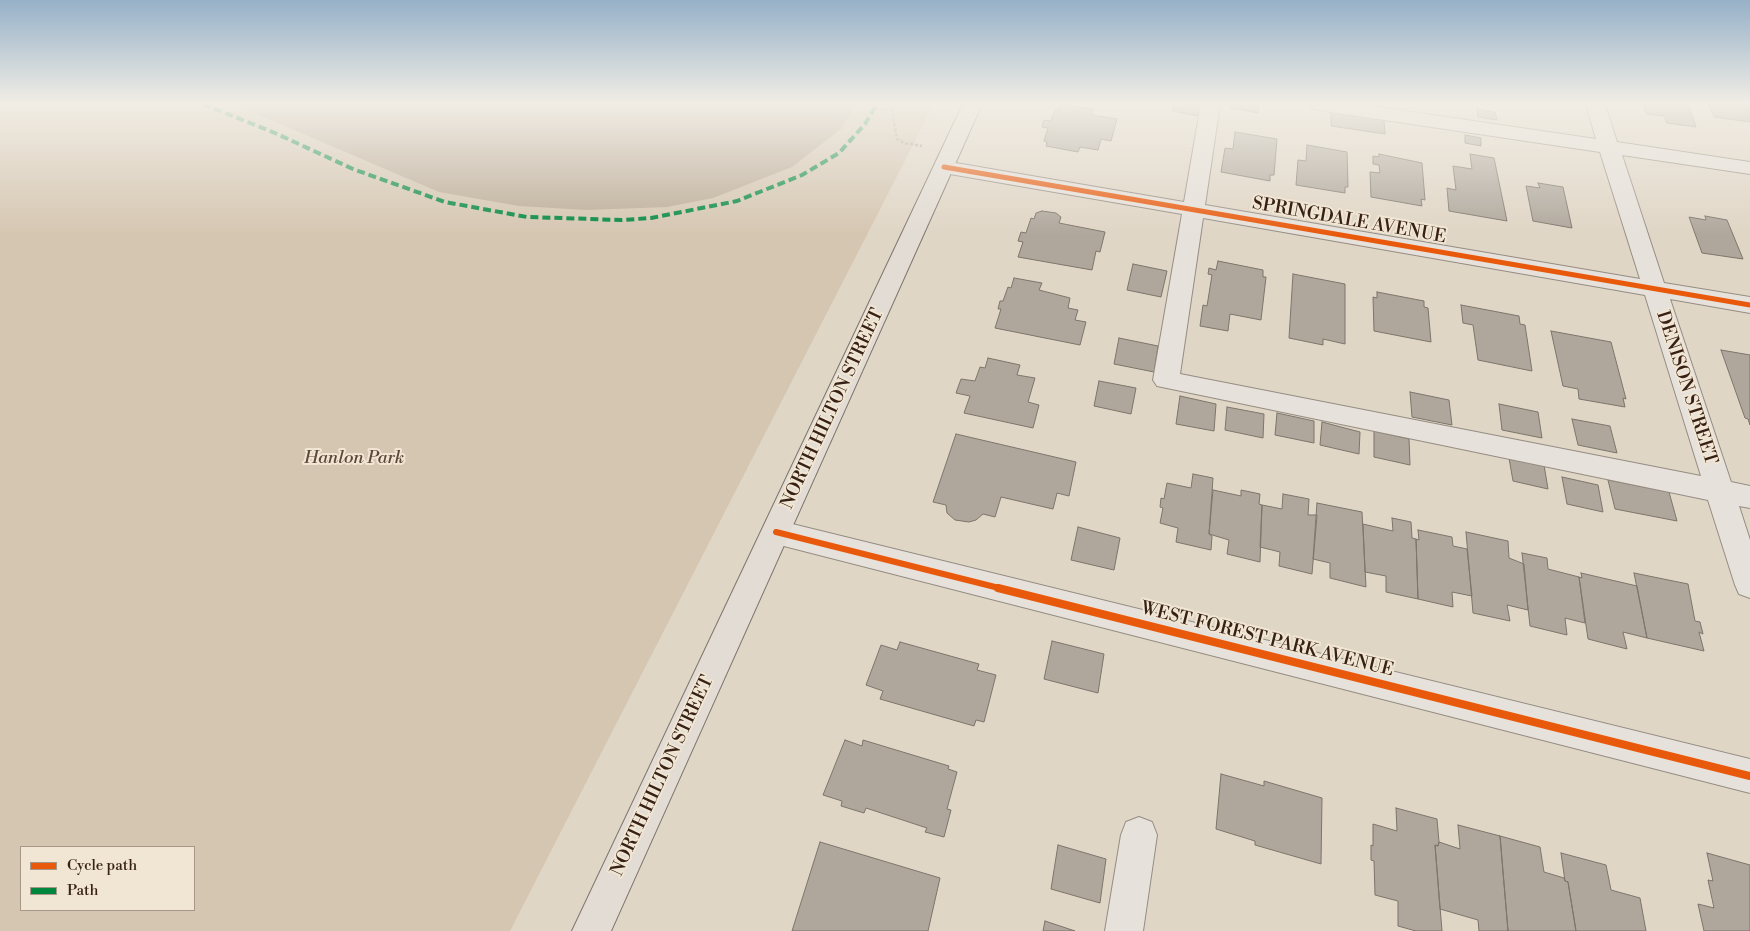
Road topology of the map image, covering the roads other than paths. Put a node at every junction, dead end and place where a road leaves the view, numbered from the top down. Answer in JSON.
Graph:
{"nodes":[{"id":1,"x":953,"y":147,"type":"edge"},
{"id":2,"x":1204,"y":147,"type":"edge"},
{"id":3,"x":1605,"y":147,"type":"edge"},
{"id":4,"x":1609,"y":148,"type":"junction"},
{"id":5,"x":944,"y":167,"type":"junction"},
{"id":6,"x":1750,"y":168,"type":"edge"},
{"id":7,"x":1194,"y":210,"type":"junction"},
{"id":8,"x":1654,"y":289,"type":"junction"},
{"id":9,"x":1750,"y":305,"type":"edge"},
{"id":10,"x":1720,"y":491,"type":"junction"},
{"id":11,"x":1750,"y":496,"type":"edge"},
{"id":12,"x":776,"y":532,"type":"junction"},
{"id":13,"x":1750,"y":585,"type":"edge"},
{"id":14,"x":1750,"y":776,"type":"edge"},
{"id":15,"x":1139,"y":836,"type":"dead end"},
{"id":16,"x":591,"y":931,"type":"edge"},
{"id":17,"x":1124,"y":931,"type":"edge"}],
"edges":[{"from":1,"to":5,"type":"main road","name":"NORTH HILTON STREET"},
{"from":2,"to":7,"type":"street"},
{"from":3,"to":4,"type":"street"},
{"from":4,"to":6,"type":"street"},
{"from":4,"to":8,"type":"street","name":"DENISON STREET"},
{"from":5,"to":7,"type":"street","name":"SPRINGDALE AVENUE"},
{"from":5,"to":12,"type":"main road","name":"NORTH HILTON STREET"},
{"from":7,"to":8,"type":"street","name":"SPRINGDALE AVENUE"},
{"from":7,"to":10,"type":"street"},
{"from":8,"to":9,"type":"street","name":"SPRINGDALE AVENUE"},
{"from":8,"to":10,"type":"street","name":"DENISON STREET"},
{"from":10,"to":11,"type":"street"},
{"from":10,"to":13,"type":"street","name":"DENISON STREET"},
{"from":12,"to":14,"type":"street","name":"WEST FOREST PARK AVENUE"},
{"from":12,"to":16,"type":"main road","name":"NORTH HILTON STREET"},
{"from":15,"to":17,"type":"street"}]}
